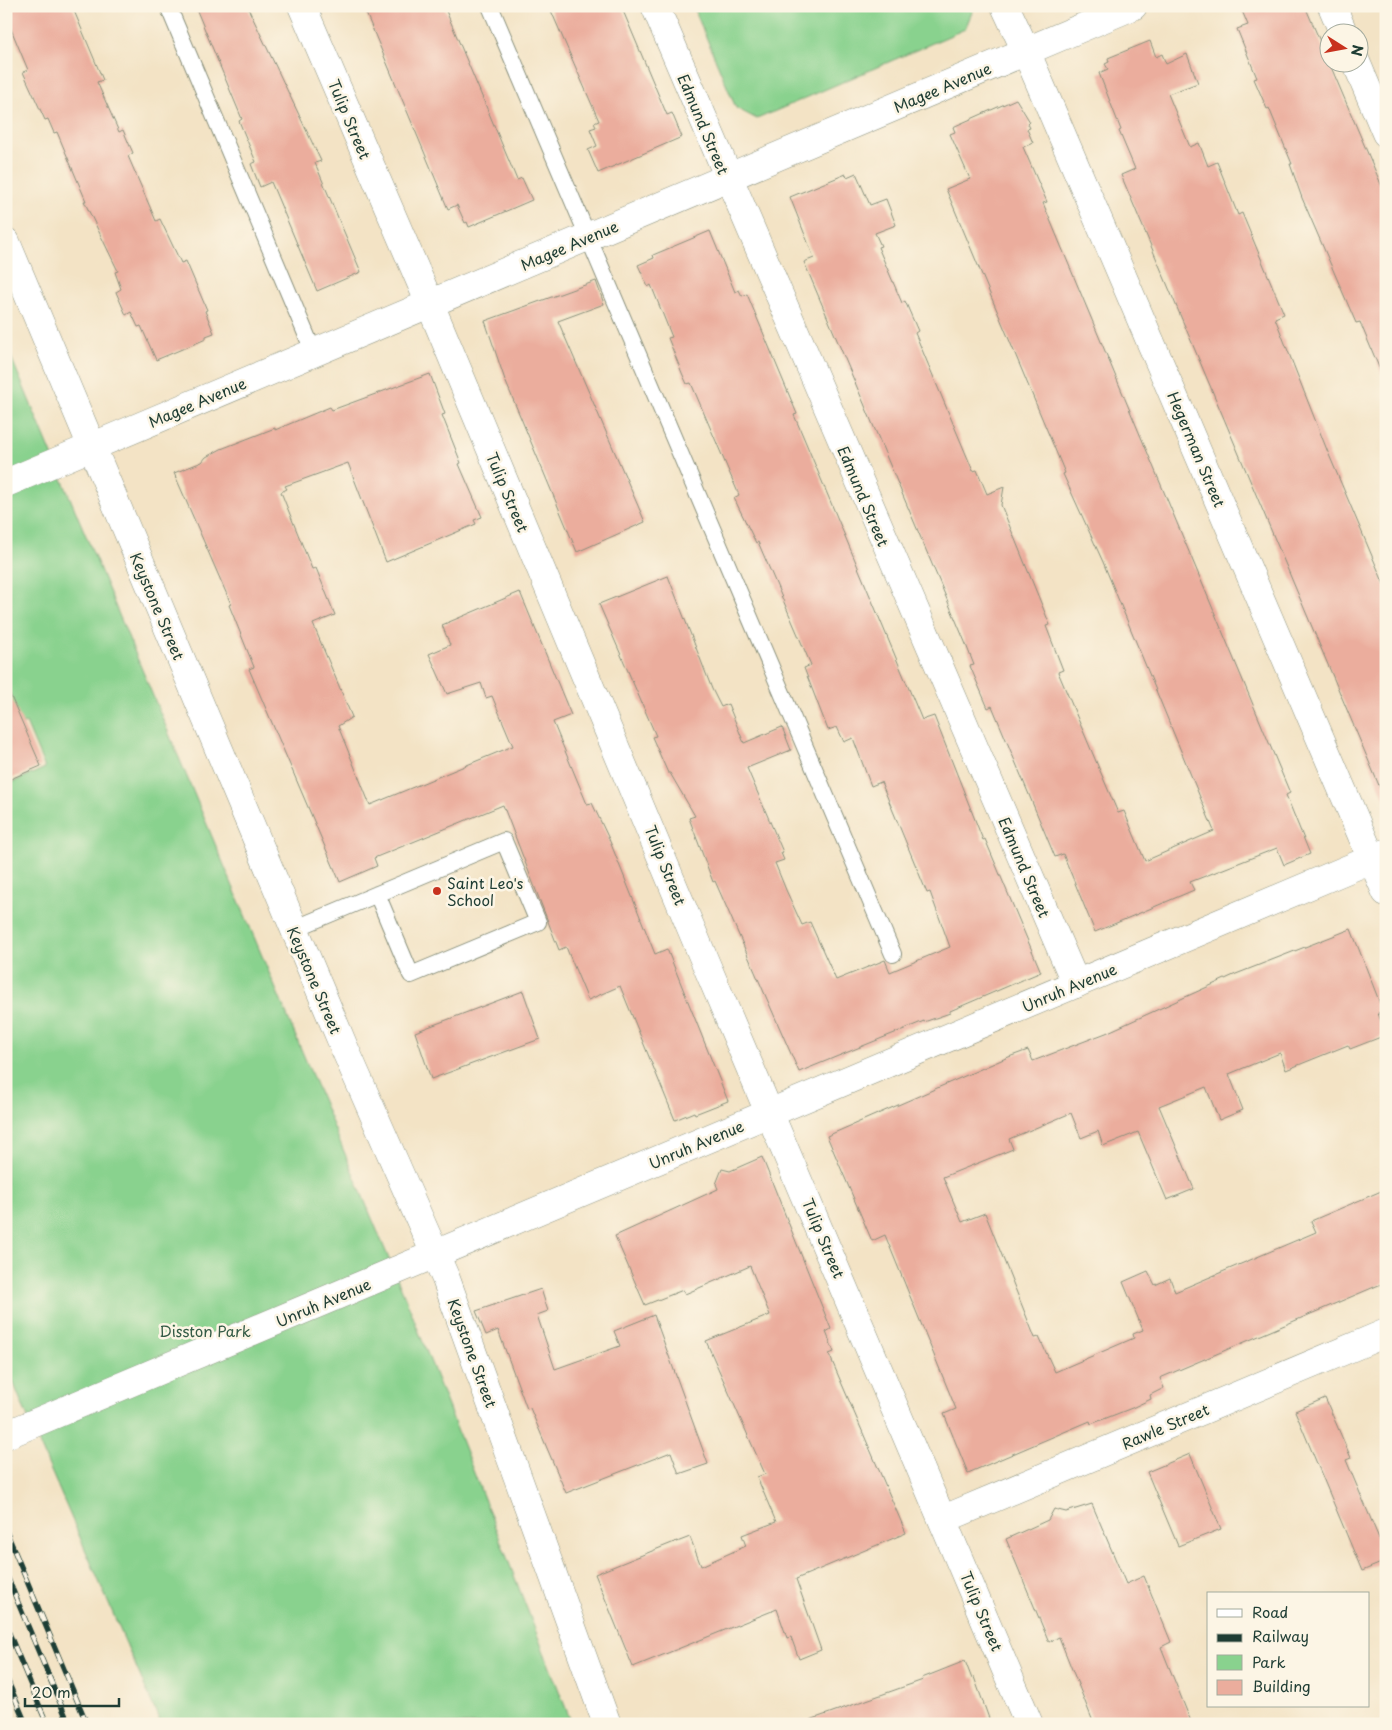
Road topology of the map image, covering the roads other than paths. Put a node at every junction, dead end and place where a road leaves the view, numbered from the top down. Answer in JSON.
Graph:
{"nodes":[{"id":1,"x":168,"y":6,"type":"edge"},
{"id":2,"x":302,"y":6,"type":"edge"},
{"id":3,"x":490,"y":6,"type":"edge"},
{"id":4,"x":655,"y":6,"type":"edge"},
{"id":5,"x":1005,"y":6,"type":"edge"},
{"id":6,"x":1133,"y":6,"type":"edge"},
{"id":7,"x":1332,"y":6,"type":"edge"},
{"id":8,"x":1339,"y":22,"type":"edge"},
{"id":9,"x":1026,"y":51,"type":"junction"},
{"id":10,"x":1360,"y":72,"type":"edge"},
{"id":11,"x":1386,"y":133,"type":"edge"},
{"id":12,"x":727,"y":178,"type":"junction"},
{"id":13,"x":586,"y":237,"type":"junction"},
{"id":14,"x":6,"y":242,"type":"edge"},
{"id":15,"x":430,"y":304,"type":"junction"},
{"id":16,"x":314,"y":353,"type":"junction"},
{"id":17,"x":92,"y":447,"type":"junction"},
{"id":18,"x":6,"y":483,"type":"edge"},
{"id":19,"x":1379,"y":856,"type":"edge"},
{"id":20,"x":1386,"y":892,"type":"edge"},
{"id":21,"x":377,"y":894,"type":"junction"},
{"id":22,"x":294,"y":929,"type":"junction"},
{"id":23,"x":892,"y":954,"type":"dead end"},
{"id":24,"x":1076,"y":984,"type":"junction"},
{"id":25,"x":771,"y":1113,"type":"junction"},
{"id":26,"x":435,"y":1254,"type":"junction"},
{"id":27,"x":1386,"y":1333,"type":"edge"},
{"id":28,"x":6,"y":1435,"type":"edge"},
{"id":29,"x":944,"y":1519,"type":"junction"},
{"id":30,"x":607,"y":1724,"type":"edge"},
{"id":31,"x":1029,"y":1724,"type":"edge"}],
"edges":[{"from":1,"to":16,"type":"lane"},
{"from":2,"to":15,"type":"street","name":"Tulip Street"},
{"from":3,"to":13,"type":"lane"},
{"from":4,"to":12,"type":"street","name":"Edmund Street"},
{"from":5,"to":9,"type":"street","name":"Hegerman Street"},
{"from":6,"to":9,"type":"street","name":"Magee Avenue"},
{"from":7,"to":8,"type":"street"},
{"from":9,"to":12,"type":"street","name":"Magee Avenue"},
{"from":9,"to":19,"type":"street","name":"Hegerman Street"},
{"from":10,"to":11,"type":"street"},
{"from":12,"to":13,"type":"street","name":"Magee Avenue"},
{"from":12,"to":24,"type":"street","name":"Edmund Street"},
{"from":13,"to":15,"type":"street","name":"Magee Avenue"},
{"from":13,"to":23,"type":"lane"},
{"from":14,"to":17,"type":"street","name":"Keystone Street"},
{"from":15,"to":16,"type":"street","name":"Magee Avenue"},
{"from":15,"to":25,"type":"street","name":"Tulip Street"},
{"from":16,"to":17,"type":"street","name":"Magee Avenue"},
{"from":17,"to":18,"type":"street","name":"Magee Avenue"},
{"from":17,"to":22,"type":"street","name":"Keystone Street"},
{"from":19,"to":20,"type":"street","name":"Hegerman Street"},
{"from":19,"to":24,"type":"street","name":"Unruh Avenue"},
{"from":21,"to":21,"type":"lane"},
{"from":21,"to":22,"type":"lane"},
{"from":22,"to":26,"type":"street","name":"Keystone Street"},
{"from":24,"to":25,"type":"street","name":"Unruh Avenue"},
{"from":25,"to":26,"type":"street","name":"Unruh Avenue"},
{"from":25,"to":29,"type":"street","name":"Tulip Street"},
{"from":26,"to":28,"type":"street","name":"Unruh Avenue"},
{"from":26,"to":30,"type":"street","name":"Keystone Street"},
{"from":27,"to":29,"type":"street","name":"Rawle Street"},
{"from":29,"to":31,"type":"street","name":"Tulip Street"}]}
